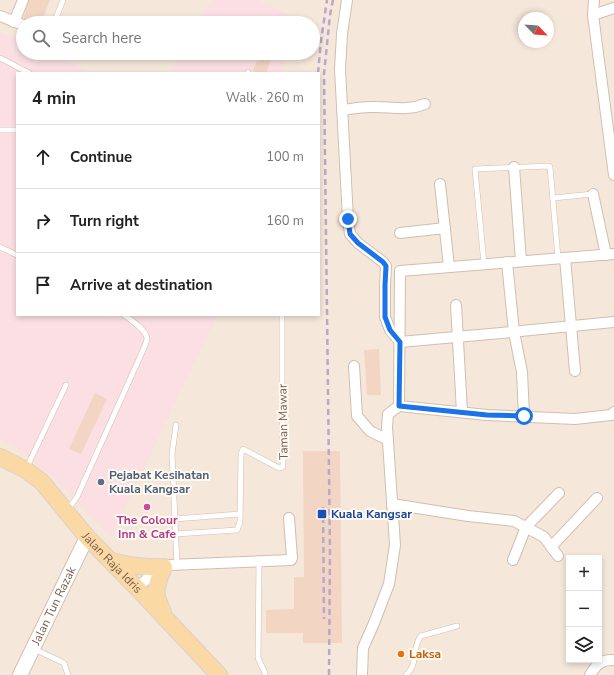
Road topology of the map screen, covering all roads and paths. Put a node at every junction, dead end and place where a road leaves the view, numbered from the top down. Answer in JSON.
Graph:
{"nodes":[{"id":1,"x":23,"y":0,"type":"edge"},
{"id":2,"x":63,"y":0,"type":"edge"},
{"id":3,"x":347,"y":0,"type":"edge"},
{"id":4,"x":594,"y":0,"type":"edge"},
{"id":5,"x":614,"y":8,"type":"edge"},
{"id":6,"x":593,"y":15,"type":"junction"},
{"id":7,"x":0,"y":16,"type":"edge"},
{"id":8,"x":20,"y":16,"type":"edge"},
{"id":9,"x":57,"y":16,"type":"edge"},
{"id":10,"x":16,"y":23,"type":"edge"},
{"id":11,"x":0,"y":58,"type":"edge"},
{"id":12,"x":27,"y":72,"type":"edge"},
{"id":13,"x":425,"y":104,"type":"dead end"},
{"id":14,"x":342,"y":110,"type":"junction"},
{"id":15,"x":0,"y":130,"type":"edge"},
{"id":16,"x":16,"y":130,"type":"edge"},
{"id":17,"x":514,"y":167,"type":"junction"},
{"id":18,"x":614,"y":175,"type":"edge"},
{"id":19,"x":440,"y":184,"type":"dead end"},
{"id":20,"x":593,"y":194,"type":"joint"},
{"id":21,"x":552,"y":198,"type":"junction"},
{"id":22,"x":445,"y":228,"type":"junction"},
{"id":23,"x":400,"y":233,"type":"dead end"},
{"id":24,"x":0,"y":247,"type":"edge"},
{"id":25,"x":610,"y":254,"type":"edge"},
{"id":26,"x":16,"y":255,"type":"edge"},
{"id":27,"x":562,"y":258,"type":"junction"},
{"id":28,"x":521,"y":261,"type":"junction"},
{"id":29,"x":507,"y":262,"type":"junction"},
{"id":30,"x":484,"y":264,"type":"junction"},
{"id":31,"x":386,"y":266,"type":"junction"},
{"id":32,"x":449,"y":267,"type":"junction"},
{"id":33,"x":400,"y":271,"type":"junction"},
{"id":34,"x":456,"y":305,"type":"dead end"},
{"id":35,"x":125,"y":316,"type":"edge"},
{"id":36,"x":282,"y":316,"type":"edge"},
{"id":37,"x":614,"y":322,"type":"edge"},
{"id":38,"x":571,"y":326,"type":"junction"},
{"id":39,"x":514,"y":332,"type":"junction"},
{"id":40,"x":458,"y":337,"type":"junction"},
{"id":41,"x":400,"y":342,"type":"junction"},
{"id":42,"x":354,"y":366,"type":"dead end"},
{"id":43,"x":575,"y":370,"type":"dead end"},
{"id":44,"x":66,"y":385,"type":"dead end"},
{"id":45,"x":399,"y":406,"type":"junction"},
{"id":46,"x":462,"y":412,"type":"junction"},
{"id":47,"x":614,"y":412,"type":"edge"},
{"id":48,"x":524,"y":416,"type":"junction"},
{"id":49,"x":176,"y":425,"type":"dead end"},
{"id":50,"x":388,"y":440,"type":"junction"},
{"id":51,"x":0,"y":457,"type":"edge"},
{"id":52,"x":26,"y":470,"type":"junction"},
{"id":53,"x":560,"y":493,"type":"dead end"},
{"id":54,"x":597,"y":498,"type":"dead end"},
{"id":55,"x":392,"y":504,"type":"junction"},
{"id":56,"x":66,"y":511,"type":"junction"},
{"id":57,"x":240,"y":514,"type":"junction"},
{"id":58,"x":290,"y":518,"type":"dead end"},
{"id":59,"x":174,"y":519,"type":"junction"},
{"id":60,"x":526,"y":528,"type":"junction"},
{"id":61,"x":175,"y":534,"type":"junction"},
{"id":62,"x":87,"y":537,"type":"junction"},
{"id":63,"x":551,"y":547,"type":"junction"},
{"id":64,"x":558,"y":556,"type":"dead end"},
{"id":65,"x":110,"y":560,"type":"junction"},
{"id":66,"x":513,"y":560,"type":"dead end"},
{"id":67,"x":259,"y":561,"type":"junction"},
{"id":68,"x":170,"y":566,"type":"junction"},
{"id":69,"x":137,"y":588,"type":"junction"},
{"id":70,"x":165,"y":617,"type":"junction"},
{"id":71,"x":457,"y":626,"type":"dead end"},
{"id":72,"x":33,"y":648,"type":"junction"},
{"id":73,"x":614,"y":660,"type":"edge"},
{"id":74,"x":265,"y":674,"type":"dead end"},
{"id":75,"x":20,"y":675,"type":"edge"},
{"id":76,"x":68,"y":675,"type":"edge"},
{"id":77,"x":219,"y":675,"type":"edge"},
{"id":78,"x":362,"y":675,"type":"edge"},
{"id":79,"x":406,"y":675,"type":"edge"},
{"id":80,"x":590,"y":675,"type":"edge"}],
"edges":[{"from":1,"to":8,"type":"street"},
{"from":2,"to":9,"type":"lane"},
{"from":3,"to":14,"type":"street"},
{"from":4,"to":6,"type":"street"},
{"from":5,"to":6,"type":"street"},
{"from":6,"to":18,"type":"street"},
{"from":7,"to":10,"type":"street"},
{"from":11,"to":12,"type":"lane"},
{"from":13,"to":14,"type":"street"},
{"from":14,"to":31,"type":"street"},
{"from":15,"to":16,"type":"lane"},
{"from":17,"to":21,"type":"lane"},
{"from":17,"to":28,"type":"street"},
{"from":17,"to":30,"type":"lane"},
{"from":19,"to":22,"type":"street"},
{"from":20,"to":21,"type":"lane"},
{"from":20,"to":25,"type":"street"},
{"from":21,"to":27,"type":"lane"},
{"from":22,"to":23,"type":"street"},
{"from":22,"to":32,"type":"street"},
{"from":24,"to":26,"type":"lane"},
{"from":25,"to":27,"type":"street"},
{"from":27,"to":28,"type":"street"},
{"from":27,"to":38,"type":"street"},
{"from":28,"to":29,"type":"street"},
{"from":29,"to":30,"type":"street"},
{"from":29,"to":39,"type":"street"},
{"from":30,"to":32,"type":"street"},
{"from":31,"to":33,"type":"lane"},
{"from":31,"to":41,"type":"street"},
{"from":32,"to":33,"type":"street"},
{"from":33,"to":41,"type":"street"},
{"from":34,"to":40,"type":"street"},
{"from":35,"to":56,"type":"lane"},
{"from":36,"to":57,"type":"lane","name":"Taman Mawar"},
{"from":37,"to":38,"type":"street"},
{"from":38,"to":39,"type":"street"},
{"from":38,"to":43,"type":"street"},
{"from":39,"to":40,"type":"street"},
{"from":39,"to":48,"type":"street"},
{"from":40,"to":41,"type":"street"},
{"from":40,"to":46,"type":"street"},
{"from":41,"to":45,"type":"street"},
{"from":42,"to":50,"type":"street"},
{"from":44,"to":52,"type":"lane"},
{"from":45,"to":46,"type":"street"},
{"from":45,"to":50,"type":"street"},
{"from":46,"to":48,"type":"street"},
{"from":47,"to":48,"type":"street"},
{"from":49,"to":59,"type":"lane"},
{"from":50,"to":55,"type":"street"},
{"from":51,"to":52,"type":"main road","name":"Jalan Raja Idris"},
{"from":52,"to":56,"type":"main road","name":"Jalan Raja Idris"},
{"from":53,"to":60,"type":"street"},
{"from":54,"to":63,"type":"street"},
{"from":55,"to":60,"type":"street"},
{"from":55,"to":78,"type":"street"},
{"from":56,"to":62,"type":"main road","name":"Jalan Raja Idris"},
{"from":57,"to":59,"type":"lane"},
{"from":57,"to":61,"type":"lane","name":"Taman Mawar"},
{"from":58,"to":67,"type":"street"},
{"from":59,"to":61,"type":"lane"},
{"from":60,"to":63,"type":"street"},
{"from":60,"to":66,"type":"street"},
{"from":61,"to":68,"type":"lane"},
{"from":62,"to":65,"type":"main road","name":"Jalan Raja Idris"},
{"from":62,"to":72,"type":"street","name":"Jalan Tun Razak"},
{"from":63,"to":64,"type":"street"},
{"from":65,"to":68,"type":"main road"},
{"from":65,"to":69,"type":"main road","name":"Jalan Raja Idris"},
{"from":67,"to":68,"type":"street"},
{"from":67,"to":74,"type":"lane"},
{"from":68,"to":69,"type":"street"},
{"from":68,"to":70,"type":"main road"},
{"from":69,"to":70,"type":"main road","name":"Jalan Raja Idris"},
{"from":70,"to":77,"type":"main road","name":"Jalan Raja Idris"},
{"from":71,"to":79,"type":"lane"},
{"from":72,"to":75,"type":"street","name":"Jalan Tun Razak"},
{"from":72,"to":76,"type":"lane"},
{"from":73,"to":80,"type":"street"}]}
